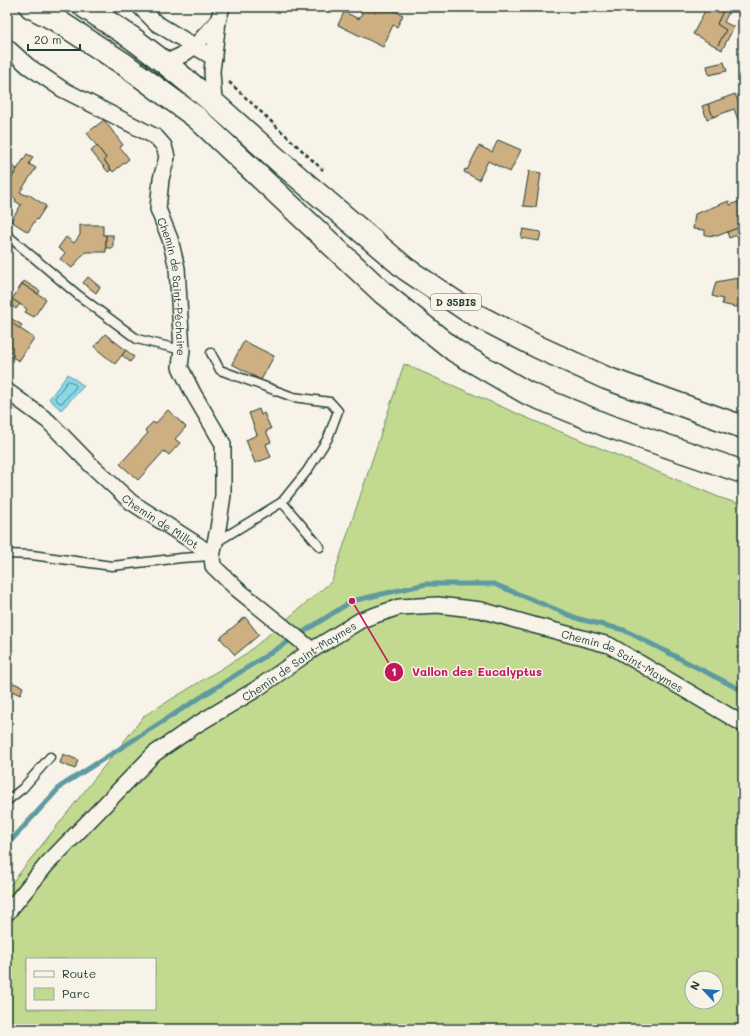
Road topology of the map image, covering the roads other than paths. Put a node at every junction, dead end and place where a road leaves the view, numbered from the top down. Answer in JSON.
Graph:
{"nodes":[{"id":1,"x":31,"y":7,"type":"edge"},
{"id":2,"x":85,"y":7,"type":"edge"},
{"id":3,"x":140,"y":7,"type":"edge"},
{"id":4,"x":220,"y":14,"type":"edge"},
{"id":5,"x":195,"y":46,"type":"junction"},
{"id":6,"x":7,"y":48,"type":"edge"},
{"id":7,"x":166,"y":63,"type":"junction"},
{"id":8,"x":213,"y":65,"type":"junction"},
{"id":9,"x":214,"y":103,"type":"junction"},
{"id":10,"x":7,"y":235,"type":"edge"},
{"id":11,"x":182,"y":350,"type":"junction"},
{"id":12,"x":211,"y":353,"type":"dead end"},
{"id":13,"x":7,"y":391,"type":"edge"},
{"id":14,"x":743,"y":427,"type":"edge"},
{"id":15,"x":743,"y":472,"type":"edge"},
{"id":16,"x":282,"y":502,"type":"junction"},
{"id":17,"x":320,"y":547,"type":"dead end"},
{"id":18,"x":213,"y":550,"type":"junction"},
{"id":19,"x":7,"y":554,"type":"edge"},
{"id":20,"x":306,"y":646,"type":"junction"},
{"id":21,"x":743,"y":724,"type":"edge"},
{"id":22,"x":50,"y":757,"type":"dead end"},
{"id":23,"x":7,"y":801,"type":"edge"},
{"id":24,"x":7,"y":913,"type":"edge"}],
"edges":[{"from":1,"to":15,"type":"main road"},
{"from":2,"to":7,"type":"main road","number":"D 35BIS"},
{"from":3,"to":5,"type":"street"},
{"from":4,"to":5,"type":"street"},
{"from":4,"to":8,"type":"street"},
{"from":5,"to":7,"type":"street"},
{"from":5,"to":8,"type":"street"},
{"from":6,"to":11,"type":"street","name":"Chemin de Saint-Péchaire"},
{"from":7,"to":9,"type":"main road","number":"D 35BIS"},
{"from":8,"to":9,"type":"street"},
{"from":9,"to":14,"type":"main road","number":"D 35BIS"},
{"from":10,"to":11,"type":"lane"},
{"from":11,"to":18,"type":"street","name":"Chemin de Saint-Péchaire"},
{"from":12,"to":16,"type":"lane"},
{"from":13,"to":18,"type":"street","name":"Chemin de Millot"},
{"from":16,"to":17,"type":"lane"},
{"from":16,"to":18,"type":"lane"},
{"from":18,"to":19,"type":"lane"},
{"from":18,"to":20,"type":"street","name":"Chemin de Millot"},
{"from":20,"to":21,"type":"street","name":"Chemin de Saint-Maymes"},
{"from":20,"to":24,"type":"street","name":"Chemin de Saint-Maymes"},
{"from":22,"to":23,"type":"lane"}]}
